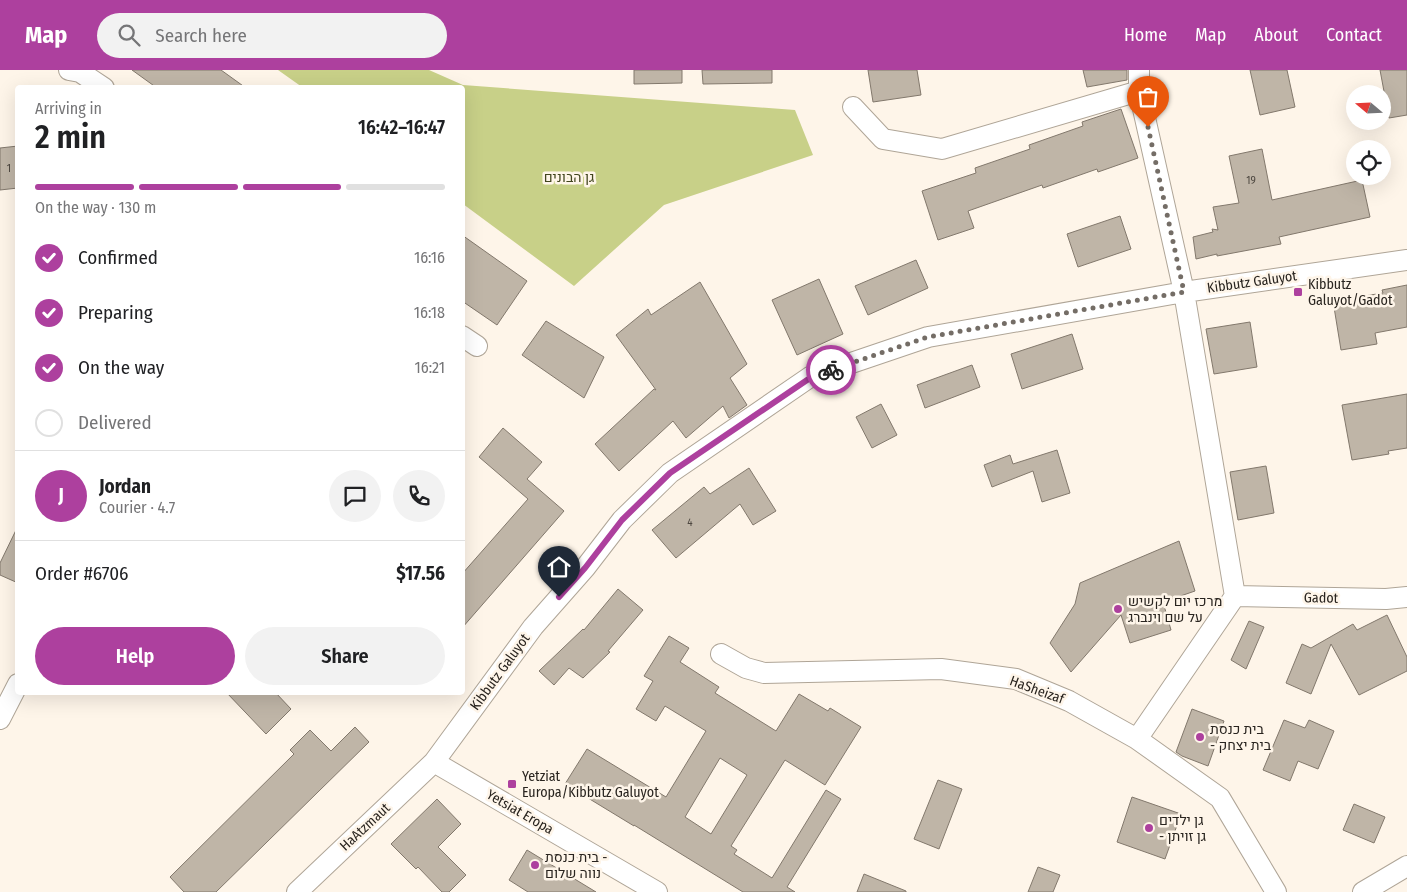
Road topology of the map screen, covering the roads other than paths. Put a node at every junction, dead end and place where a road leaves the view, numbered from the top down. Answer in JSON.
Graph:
{"nodes":[{"id":1,"x":1139,"y":70,"type":"edge"},
{"id":2,"x":77,"y":75,"type":"edge"},
{"id":3,"x":98,"y":85,"type":"edge"},
{"id":4,"x":1139,"y":90,"type":"junction"},
{"id":5,"x":853,"y":107,"type":"dead end"},
{"id":6,"x":1407,"y":260,"type":"edge"},
{"id":7,"x":1184,"y":292,"type":"junction"},
{"id":8,"x":1235,"y":596,"type":"junction"},
{"id":9,"x":1407,"y":597,"type":"edge"},
{"id":10,"x":721,"y":654,"type":"dead end"},
{"id":11,"x":15,"y":690,"type":"edge"},
{"id":12,"x":0,"y":719,"type":"edge"},
{"id":13,"x":1136,"y":739,"type":"junction"},
{"id":14,"x":434,"y":762,"type":"junction"},
{"id":15,"x":1407,"y":866,"type":"edge"},
{"id":16,"x":296,"y":892,"type":"edge"},
{"id":17,"x":657,"y":892,"type":"edge"},
{"id":18,"x":1276,"y":892,"type":"edge"},
{"id":19,"x":1363,"y":892,"type":"edge"}],
"edges":[{"from":1,"to":4,"type":"street"},
{"from":2,"to":3,"type":"street"},
{"from":4,"to":5,"type":"street"},
{"from":4,"to":7,"type":"street"},
{"from":6,"to":7,"type":"street","name":"Kibbutz Galuyot"},
{"from":7,"to":8,"type":"street"},
{"from":7,"to":14,"type":"street","name":"Kibbutz Galuyot"},
{"from":8,"to":9,"type":"street","name":"Gadot"},
{"from":8,"to":13,"type":"street"},
{"from":10,"to":13,"type":"street","name":"HaSheizaf"},
{"from":11,"to":12,"type":"street"},
{"from":13,"to":18,"type":"street","name":"HaSheizaf"},
{"from":14,"to":16,"type":"street","name":"HaAtzmaut"},
{"from":14,"to":17,"type":"street","name":"Yetsiat Eropa"},
{"from":15,"to":19,"type":"street"}]}
